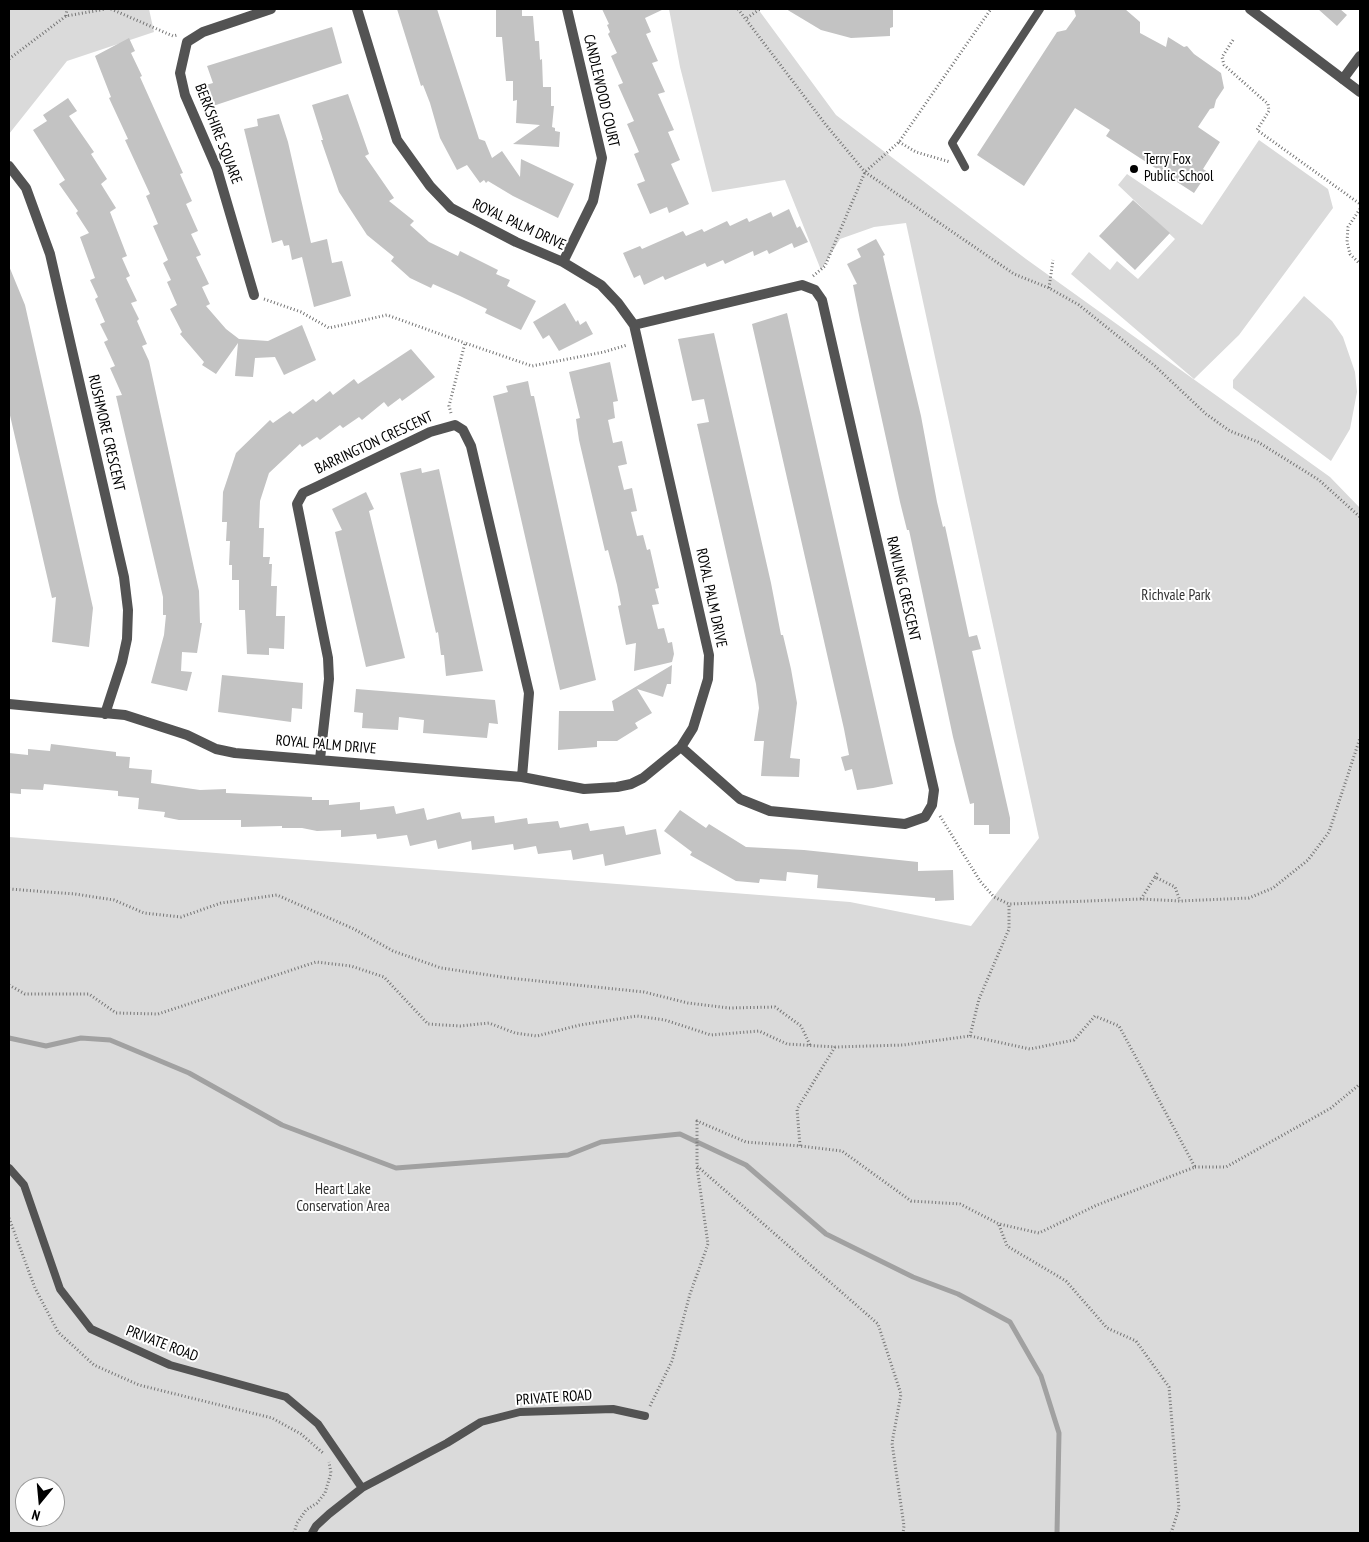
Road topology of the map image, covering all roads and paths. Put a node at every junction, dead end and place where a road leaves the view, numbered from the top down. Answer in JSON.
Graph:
{"nodes":[{"id":1,"x":66,"y":9,"type":"edge"},
{"id":2,"x":106,"y":9,"type":"edge"},
{"id":3,"x":111,"y":9,"type":"edge"},
{"id":4,"x":271,"y":9,"type":"edge"},
{"id":5,"x":357,"y":9,"type":"edge"},
{"id":6,"x":567,"y":9,"type":"edge"},
{"id":7,"x":738,"y":9,"type":"edge"},
{"id":8,"x":760,"y":9,"type":"edge"},
{"id":9,"x":991,"y":9,"type":"edge"},
{"id":10,"x":1040,"y":9,"type":"edge"},
{"id":11,"x":1250,"y":9,"type":"edge"},
{"id":12,"x":66,"y":16,"type":"junction"},
{"id":13,"x":747,"y":18,"type":"junction"},
{"id":14,"x":180,"y":35,"type":"dead end"},
{"id":15,"x":1233,"y":40,"type":"dead end"},
{"id":16,"x":1360,"y":56,"type":"edge"},
{"id":17,"x":9,"y":59,"type":"edge"},
{"id":18,"x":1343,"y":79,"type":"junction"},
{"id":19,"x":1360,"y":92,"type":"edge"},
{"id":20,"x":899,"y":142,"type":"junction"},
{"id":21,"x":9,"y":166,"type":"edge"},
{"id":22,"x":965,"y":167,"type":"joint"},
{"id":23,"x":865,"y":172,"type":"junction"},
{"id":24,"x":1360,"y":204,"type":"edge"},
{"id":25,"x":1360,"y":209,"type":"edge"},
{"id":26,"x":1053,"y":260,"type":"dead end"},
{"id":27,"x":563,"y":262,"type":"junction"},
{"id":28,"x":1360,"y":264,"type":"edge"},
{"id":29,"x":802,"y":286,"type":"junction"},
{"id":30,"x":1049,"y":288,"type":"junction"},
{"id":31,"x":254,"y":296,"type":"joint"},
{"id":32,"x":634,"y":326,"type":"junction"},
{"id":33,"x":465,"y":343,"type":"junction"},
{"id":34,"x":628,"y":345,"type":"dead end"},
{"id":35,"x":455,"y":425,"type":"junction"},
{"id":36,"x":1360,"y":517,"type":"edge"},
{"id":37,"x":9,"y":704,"type":"edge"},
{"id":38,"x":105,"y":714,"type":"junction"},
{"id":39,"x":1360,"y":738,"type":"edge"},
{"id":40,"x":681,"y":747,"type":"junction"},
{"id":41,"x":320,"y":759,"type":"junction"},
{"id":42,"x":522,"y":777,"type":"junction"},
{"id":43,"x":927,"y":813,"type":"junction"},
{"id":44,"x":1158,"y":872,"type":"dead end"},
{"id":45,"x":1155,"y":877,"type":"junction"},
{"id":46,"x":9,"y":889,"type":"edge"},
{"id":47,"x":1141,"y":899,"type":"junction"},
{"id":48,"x":1180,"y":901,"type":"junction"},
{"id":49,"x":1009,"y":904,"type":"junction"},
{"id":50,"x":9,"y":985,"type":"edge"},
{"id":51,"x":970,"y":1036,"type":"junction"},
{"id":52,"x":810,"y":1046,"type":"junction"},
{"id":53,"x":835,"y":1048,"type":"junction"},
{"id":54,"x":1360,"y":1084,"type":"edge"},
{"id":55,"x":800,"y":1146,"type":"junction"},
{"id":56,"x":697,"y":1166,"type":"junction"},
{"id":57,"x":1195,"y":1167,"type":"junction"},
{"id":58,"x":9,"y":1168,"type":"edge"},
{"id":59,"x":9,"y":1218,"type":"edge"},
{"id":60,"x":999,"y":1224,"type":"junction"},
{"id":61,"x":645,"y":1416,"type":"joint"},
{"id":62,"x":362,"y":1488,"type":"junction"},
{"id":63,"x":294,"y":1533,"type":"edge"},
{"id":64,"x":312,"y":1533,"type":"edge"},
{"id":65,"x":903,"y":1533,"type":"edge"},
{"id":66,"x":1171,"y":1533,"type":"edge"}],
"edges":[{"from":1,"to":12,"type":"path"},
{"from":2,"to":12,"type":"path"},
{"from":3,"to":14,"type":"path"},
{"from":4,"to":31,"type":"street","name":"BERKSHIRE SQUARE"},
{"from":5,"to":27,"type":"street","name":"ROYAL PALM DRIVE"},
{"from":6,"to":27,"type":"street","name":"CANDLEWOOD COURT"},
{"from":7,"to":13,"type":"path"},
{"from":8,"to":13,"type":"path"},
{"from":9,"to":20,"type":"path"},
{"from":10,"to":22,"type":"lane"},
{"from":11,"to":18,"type":"street"},
{"from":12,"to":17,"type":"path"},
{"from":13,"to":23,"type":"path"},
{"from":15,"to":24,"type":"path"},
{"from":16,"to":18,"type":"street"},
{"from":18,"to":19,"type":"street"},
{"from":20,"to":22,"type":"path"},
{"from":20,"to":23,"type":"path"},
{"from":21,"to":38,"type":"street","name":"RUSHMORE CRESCENT"},
{"from":23,"to":29,"type":"path"},
{"from":23,"to":30,"type":"path"},
{"from":25,"to":28,"type":"path"},
{"from":26,"to":30,"type":"path"},
{"from":27,"to":32,"type":"street","name":"ROYAL PALM DRIVE"},
{"from":29,"to":32,"type":"street"},
{"from":29,"to":43,"type":"street","name":"RAWLING CRESCENT"},
{"from":30,"to":36,"type":"path"},
{"from":31,"to":33,"type":"path"},
{"from":32,"to":40,"type":"street","name":"ROYAL PALM DRIVE"},
{"from":33,"to":34,"type":"path"},
{"from":33,"to":35,"type":"path"},
{"from":35,"to":41,"type":"street","name":"BARRINGTON CRESCENT"},
{"from":35,"to":42,"type":"street","name":"BARRINGTON CRESCENT"},
{"from":37,"to":38,"type":"street","name":"ROYAL PALM DRIVE"},
{"from":38,"to":41,"type":"street","name":"ROYAL PALM DRIVE"},
{"from":39,"to":48,"type":"path"},
{"from":40,"to":42,"type":"street","name":"ROYAL PALM DRIVE"},
{"from":40,"to":43,"type":"street"},
{"from":41,"to":42,"type":"street","name":"ROYAL PALM DRIVE"},
{"from":43,"to":49,"type":"path"},
{"from":44,"to":45,"type":"path"},
{"from":45,"to":47,"type":"path"},
{"from":45,"to":48,"type":"path"},
{"from":46,"to":52,"type":"path"},
{"from":47,"to":48,"type":"path"},
{"from":47,"to":49,"type":"path"},
{"from":49,"to":51,"type":"path"},
{"from":50,"to":52,"type":"path"},
{"from":51,"to":53,"type":"path"},
{"from":51,"to":57,"type":"path"},
{"from":52,"to":53,"type":"path"},
{"from":53,"to":55,"type":"path"},
{"from":54,"to":57,"type":"path"},
{"from":55,"to":56,"type":"path"},
{"from":55,"to":60,"type":"path"},
{"from":56,"to":61,"type":"path"},
{"from":56,"to":65,"type":"path"},
{"from":57,"to":60,"type":"path"},
{"from":58,"to":62,"type":"lane","name":"PRIVATE ROAD"},
{"from":59,"to":63,"type":"path"},
{"from":60,"to":66,"type":"path"},
{"from":61,"to":62,"type":"lane","name":"PRIVATE ROAD"},
{"from":62,"to":64,"type":"lane","name":"PRIVATE ROAD"}]}
